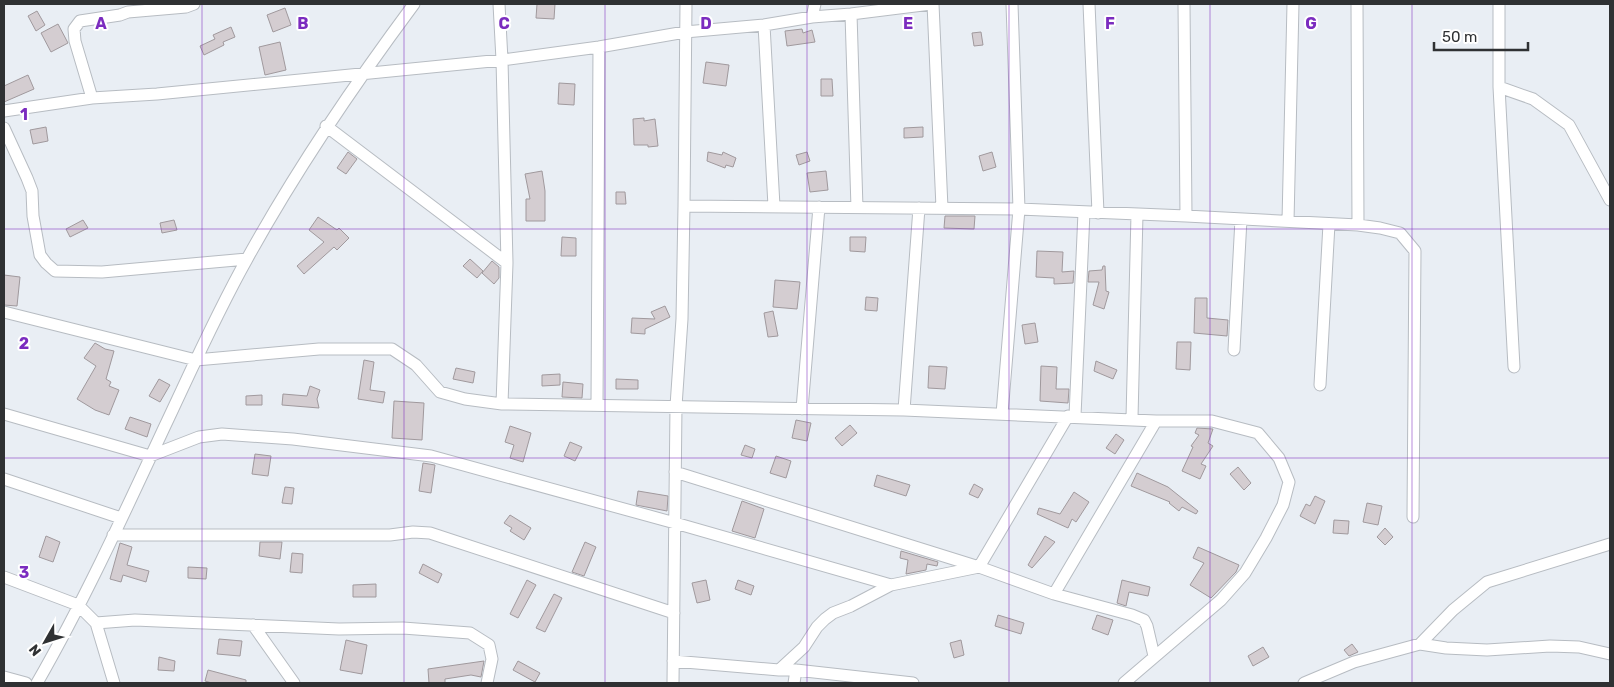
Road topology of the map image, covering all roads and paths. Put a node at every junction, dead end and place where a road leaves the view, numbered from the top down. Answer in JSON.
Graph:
{"nodes":[{"id":1,"x":194,"y":4,"type":"edge"},
{"id":2,"x":414,"y":4,"type":"edge"},
{"id":3,"x":499,"y":4,"type":"edge"},
{"id":4,"x":686,"y":4,"type":"edge"},
{"id":5,"x":815,"y":4,"type":"edge"},
{"id":6,"x":932,"y":4,"type":"edge"},
{"id":7,"x":1012,"y":4,"type":"edge"},
{"id":8,"x":1089,"y":4,"type":"edge"},
{"id":9,"x":1184,"y":4,"type":"edge"},
{"id":10,"x":1293,"y":4,"type":"edge"},
{"id":11,"x":1356,"y":4,"type":"edge"},
{"id":12,"x":1500,"y":4,"type":"edge"},
{"id":13,"x":127,"y":8,"type":"edge"},
{"id":14,"x":850,"y":14,"type":"junction"},
{"id":15,"x":812,"y":17,"type":"junction"},
{"id":16,"x":764,"y":25,"type":"junction"},
{"id":17,"x":685,"y":32,"type":"junction"},
{"id":18,"x":598,"y":48,"type":"junction"},
{"id":19,"x":502,"y":60,"type":"junction"},
{"id":20,"x":362,"y":74,"type":"junction"},
{"id":21,"x":1499,"y":87,"type":"junction"},
{"id":22,"x":92,"y":98,"type":"junction"},
{"id":23,"x":4,"y":111,"type":"edge"},
{"id":24,"x":326,"y":126,"type":"junction"},
{"id":25,"x":4,"y":128,"type":"edge"},
{"id":26,"x":1610,"y":200,"type":"edge"},
{"id":27,"x":684,"y":206,"type":"junction"},
{"id":28,"x":774,"y":206,"type":"junction"},
{"id":29,"x":819,"y":207,"type":"junction"},
{"id":30,"x":857,"y":208,"type":"junction"},
{"id":31,"x":919,"y":208,"type":"junction"},
{"id":32,"x":942,"y":208,"type":"junction"},
{"id":33,"x":1018,"y":209,"type":"junction"},
{"id":34,"x":1084,"y":212,"type":"junction"},
{"id":35,"x":1098,"y":213,"type":"junction"},
{"id":36,"x":1137,"y":214,"type":"junction"},
{"id":37,"x":1186,"y":216,"type":"junction"},
{"id":38,"x":1241,"y":219,"type":"junction"},
{"id":39,"x":1288,"y":221,"type":"junction"},
{"id":40,"x":1329,"y":224,"type":"junction"},
{"id":41,"x":1358,"y":225,"type":"junction"},
{"id":42,"x":246,"y":259,"type":"junction"},
{"id":43,"x":506,"y":263,"type":"junction"},
{"id":44,"x":4,"y":312,"type":"edge"},
{"id":45,"x":1234,"y":350,"type":"dead end"},
{"id":46,"x":196,"y":360,"type":"junction"},
{"id":47,"x":1514,"y":367,"type":"dead end"},
{"id":48,"x":1320,"y":385,"type":"dead end"},
{"id":49,"x":502,"y":404,"type":"junction"},
{"id":50,"x":597,"y":405,"type":"junction"},
{"id":51,"x":676,"y":406,"type":"junction"},
{"id":52,"x":802,"y":409,"type":"junction"},
{"id":53,"x":904,"y":410,"type":"junction"},
{"id":54,"x":4,"y":414,"type":"edge"},
{"id":55,"x":1002,"y":414,"type":"junction"},
{"id":56,"x":1071,"y":416,"type":"junction"},
{"id":57,"x":1132,"y":418,"type":"junction"},
{"id":58,"x":1156,"y":420,"type":"junction"},
{"id":59,"x":150,"y":456,"type":"junction"},
{"id":60,"x":675,"y":472,"type":"junction"},
{"id":61,"x":4,"y":479,"type":"edge"},
{"id":62,"x":1413,"y":517,"type":"dead end"},
{"id":63,"x":121,"y":518,"type":"junction"},
{"id":64,"x":675,"y":523,"type":"junction"},
{"id":65,"x":113,"y":535,"type":"junction"},
{"id":66,"x":1610,"y":544,"type":"edge"},
{"id":67,"x":978,"y":567,"type":"junction"},
{"id":68,"x":4,"y":577,"type":"edge"},
{"id":69,"x":891,"y":585,"type":"junction"},
{"id":70,"x":1054,"y":594,"type":"junction"},
{"id":71,"x":78,"y":605,"type":"junction"},
{"id":72,"x":674,"y":613,"type":"junction"},
{"id":73,"x":96,"y":623,"type":"junction"},
{"id":74,"x":253,"y":625,"type":"junction"},
{"id":75,"x":1420,"y":644,"type":"junction"},
{"id":76,"x":1610,"y":654,"type":"edge"},
{"id":77,"x":1154,"y":656,"type":"junction"},
{"id":78,"x":673,"y":661,"type":"junction"},
{"id":79,"x":779,"y":670,"type":"junction"},
{"id":80,"x":796,"y":670,"type":"junction"},
{"id":81,"x":4,"y":677,"type":"edge"},
{"id":82,"x":26,"y":683,"type":"edge"},
{"id":83,"x":37,"y":683,"type":"edge"},
{"id":84,"x":114,"y":683,"type":"edge"},
{"id":85,"x":294,"y":683,"type":"edge"},
{"id":86,"x":487,"y":683,"type":"edge"},
{"id":87,"x":672,"y":683,"type":"edge"},
{"id":88,"x":794,"y":683,"type":"edge"},
{"id":89,"x":912,"y":683,"type":"edge"},
{"id":90,"x":1124,"y":683,"type":"edge"},
{"id":91,"x":1304,"y":683,"type":"edge"}],
"edges":[{"from":1,"to":13,"type":"street"},
{"from":2,"to":20,"type":"street"},
{"from":3,"to":19,"type":"street"},
{"from":4,"to":17,"type":"street"},
{"from":5,"to":15,"type":"street"},
{"from":6,"to":14,"type":"street"},
{"from":6,"to":32,"type":"street"},
{"from":7,"to":33,"type":"street"},
{"from":8,"to":35,"type":"street"},
{"from":9,"to":37,"type":"street"},
{"from":10,"to":39,"type":"street"},
{"from":11,"to":41,"type":"street"},
{"from":12,"to":21,"type":"street"},
{"from":13,"to":22,"type":"street"},
{"from":14,"to":15,"type":"street"},
{"from":14,"to":30,"type":"street"},
{"from":15,"to":16,"type":"street"},
{"from":16,"to":17,"type":"street"},
{"from":16,"to":28,"type":"street"},
{"from":17,"to":18,"type":"street"},
{"from":17,"to":27,"type":"street"},
{"from":18,"to":19,"type":"street"},
{"from":18,"to":50,"type":"street"},
{"from":19,"to":20,"type":"street"},
{"from":19,"to":43,"type":"street"},
{"from":20,"to":22,"type":"street"},
{"from":20,"to":24,"type":"street"},
{"from":21,"to":26,"type":"street"},
{"from":21,"to":47,"type":"street"},
{"from":22,"to":23,"type":"street"},
{"from":24,"to":42,"type":"street"},
{"from":24,"to":43,"type":"street"},
{"from":25,"to":42,"type":"street"},
{"from":27,"to":28,"type":"street"},
{"from":27,"to":51,"type":"street"},
{"from":28,"to":29,"type":"street"},
{"from":29,"to":30,"type":"street"},
{"from":29,"to":52,"type":"street"},
{"from":30,"to":31,"type":"street"},
{"from":31,"to":32,"type":"street"},
{"from":31,"to":53,"type":"street"},
{"from":32,"to":33,"type":"street"},
{"from":33,"to":34,"type":"street"},
{"from":33,"to":55,"type":"street"},
{"from":34,"to":35,"type":"street"},
{"from":34,"to":56,"type":"street"},
{"from":35,"to":36,"type":"street"},
{"from":36,"to":37,"type":"street"},
{"from":36,"to":57,"type":"street"},
{"from":37,"to":38,"type":"street"},
{"from":38,"to":39,"type":"street"},
{"from":38,"to":45,"type":"street"},
{"from":39,"to":40,"type":"street"},
{"from":40,"to":41,"type":"street"},
{"from":40,"to":48,"type":"street"},
{"from":41,"to":62,"type":"street"},
{"from":42,"to":46,"type":"street"},
{"from":43,"to":49,"type":"street"},
{"from":44,"to":46,"type":"street"},
{"from":46,"to":49,"type":"street"},
{"from":46,"to":59,"type":"street"},
{"from":49,"to":50,"type":"street"},
{"from":50,"to":51,"type":"street"},
{"from":51,"to":52,"type":"street"},
{"from":51,"to":60,"type":"street"},
{"from":52,"to":53,"type":"street"},
{"from":53,"to":55,"type":"street"},
{"from":54,"to":59,"type":"street"},
{"from":55,"to":56,"type":"street"},
{"from":56,"to":57,"type":"street"},
{"from":56,"to":67,"type":"street"},
{"from":57,"to":58,"type":"street"},
{"from":58,"to":70,"type":"street"},
{"from":58,"to":77,"type":"street"},
{"from":59,"to":63,"type":"street"},
{"from":59,"to":64,"type":"street"},
{"from":60,"to":64,"type":"street"},
{"from":60,"to":67,"type":"street"},
{"from":61,"to":63,"type":"street"},
{"from":63,"to":65,"type":"street"},
{"from":64,"to":69,"type":"street"},
{"from":64,"to":72,"type":"street"},
{"from":65,"to":71,"type":"street"},
{"from":65,"to":72,"type":"street"},
{"from":66,"to":75,"type":"street"},
{"from":67,"to":69,"type":"street"},
{"from":67,"to":70,"type":"street"},
{"from":68,"to":71,"type":"street"},
{"from":69,"to":79,"type":"street"},
{"from":70,"to":77,"type":"street"},
{"from":71,"to":73,"type":"street"},
{"from":71,"to":83,"type":"street"},
{"from":72,"to":78,"type":"street"},
{"from":73,"to":74,"type":"street"},
{"from":73,"to":84,"type":"street"},
{"from":74,"to":85,"type":"street"},
{"from":74,"to":86,"type":"street"},
{"from":75,"to":76,"type":"street"},
{"from":75,"to":91,"type":"street"},
{"from":77,"to":90,"type":"street"},
{"from":78,"to":79,"type":"street"},
{"from":78,"to":87,"type":"street"},
{"from":79,"to":80,"type":"street"},
{"from":80,"to":88,"type":"street"},
{"from":80,"to":89,"type":"street"},
{"from":81,"to":82,"type":"street"}]}
